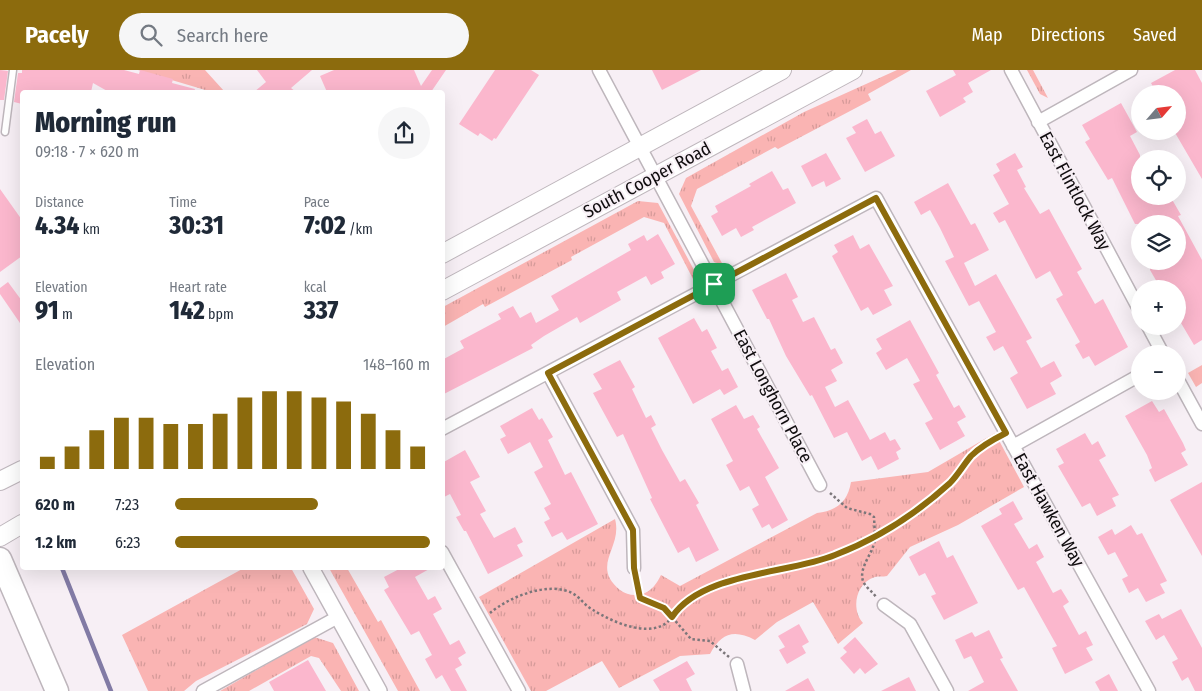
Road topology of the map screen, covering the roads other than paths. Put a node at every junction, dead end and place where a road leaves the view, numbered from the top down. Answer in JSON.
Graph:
{"nodes":[{"id":1,"x":13,"y":70,"type":"edge"},
{"id":2,"x":599,"y":70,"type":"edge"},
{"id":3,"x":782,"y":70,"type":"edge"},
{"id":4,"x":853,"y":70,"type":"edge"},
{"id":5,"x":1011,"y":70,"type":"edge"},
{"id":6,"x":1131,"y":70,"type":"edge"},
{"id":7,"x":1038,"y":122,"type":"junction"},
{"id":8,"x":5,"y":132,"type":"dead end"},
{"id":9,"x":640,"y":147,"type":"junction"},
{"id":10,"x":656,"y":175,"type":"junction"},
{"id":11,"x":445,"y":252,"type":"edge"},
{"id":12,"x":714,"y":284,"type":"junction"},
{"id":13,"x":445,"y":289,"type":"edge"},
{"id":14,"x":1131,"y":294,"type":"edge"},
{"id":15,"x":548,"y":373,"type":"junction"},
{"id":16,"x":1131,"y":380,"type":"edge"},
{"id":17,"x":1186,"y":395,"type":"edge"},
{"id":18,"x":1202,"y":424,"type":"edge"},
{"id":19,"x":445,"y":427,"type":"edge"},
{"id":20,"x":1013,"y":446,"type":"junction"},
{"id":21,"x":20,"y":471,"type":"edge"},
{"id":22,"x":0,"y":481,"type":"edge"},
{"id":23,"x":820,"y":485,"type":"road end"},
{"id":24,"x":20,"y":525,"type":"edge"},
{"id":25,"x":0,"y":537,"type":"edge"},
{"id":26,"x":445,"y":557,"type":"edge"},
{"id":27,"x":0,"y":559,"type":"edge"},
{"id":28,"x":634,"y":568,"type":"road end"},
{"id":29,"x":312,"y":570,"type":"edge"},
{"id":30,"x":884,"y":605,"type":"road end"},
{"id":31,"x":338,"y":617,"type":"junction"},
{"id":32,"x":737,"y":664,"type":"road end"},
{"id":33,"x":57,"y":691,"type":"edge"},
{"id":34,"x":203,"y":691,"type":"edge"},
{"id":35,"x":379,"y":691,"type":"edge"},
{"id":36,"x":518,"y":691,"type":"edge"},
{"id":37,"x":744,"y":691,"type":"edge"},
{"id":38,"x":947,"y":691,"type":"edge"},
{"id":39,"x":1149,"y":691,"type":"edge"}],
"edges":[{"from":1,"to":8,"type":"lane"},
{"from":2,"to":9,"type":"street","name":"East Longhorn Place"},
{"from":3,"to":9,"type":"main road","name":"South Cooper Road"},
{"from":4,"to":10,"type":"main road","name":"South Cooper Road"},
{"from":5,"to":7,"type":"street","name":"East Flintlock Way"},
{"from":6,"to":7,"type":"street"},
{"from":7,"to":14,"type":"street","name":"East Flintlock Way"},
{"from":9,"to":10,"type":"street","name":"East Longhorn Place"},
{"from":9,"to":11,"type":"main road","name":"South Cooper Road"},
{"from":10,"to":12,"type":"street","name":"East Longhorn Place"},
{"from":10,"to":13,"type":"main road","name":"South Cooper Road"},
{"from":12,"to":15,"type":"street"},
{"from":12,"to":20,"type":"street","name":"East Hawken Way"},
{"from":12,"to":23,"type":"street","name":"East Longhorn Place"},
{"from":15,"to":19,"type":"street"},
{"from":15,"to":28,"type":"street"},
{"from":16,"to":20,"type":"street"},
{"from":17,"to":18,"type":"street"},
{"from":20,"to":39,"type":"street","name":"East Hawken Way"},
{"from":21,"to":22,"type":"main road"},
{"from":24,"to":25,"type":"main road"},
{"from":26,"to":36,"type":"street"},
{"from":27,"to":33,"type":"highway"},
{"from":29,"to":31,"type":"street"},
{"from":30,"to":38,"type":"street"},
{"from":31,"to":34,"type":"street"},
{"from":31,"to":35,"type":"street"},
{"from":32,"to":37,"type":"street"}]}
